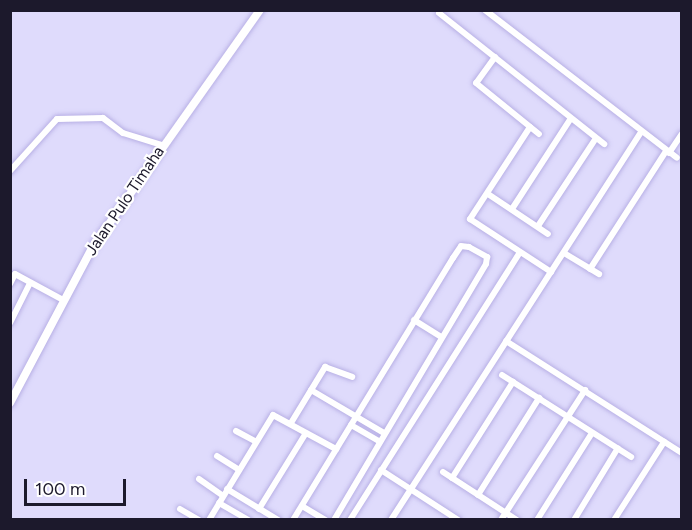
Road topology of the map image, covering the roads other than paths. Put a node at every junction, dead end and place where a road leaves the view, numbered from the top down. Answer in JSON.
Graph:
{"nodes":[{"id":1,"x":260,"y":10,"type":"edge"},
{"id":2,"x":451,"y":10,"type":"edge"},
{"id":3,"x":485,"y":10,"type":"edge"},
{"id":4,"x":439,"y":13,"type":"dead end"},
{"id":5,"x":445,"y":18,"type":"junction"},
{"id":6,"x":495,"y":57,"type":"junction"},
{"id":7,"x":571,"y":118,"type":"junction"},
{"id":8,"x":530,"y":127,"type":"junction"},
{"id":9,"x":640,"y":133,"type":"junction"},
{"id":10,"x":539,"y":134,"type":"dead end"},
{"id":11,"x":681,"y":134,"type":"edge"},
{"id":12,"x":596,"y":138,"type":"junction"},
{"id":13,"x":159,"y":143,"type":"junction"},
{"id":14,"x":604,"y":144,"type":"dead end"},
{"id":15,"x":668,"y":152,"type":"junction"},
{"id":16,"x":676,"y":158,"type":"dead end"},
{"id":17,"x":10,"y":171,"type":"edge"},
{"id":18,"x":488,"y":194,"type":"junction"},
{"id":19,"x":512,"y":209,"type":"junction"},
{"id":20,"x":538,"y":226,"type":"junction"},
{"id":21,"x":548,"y":234,"type":"dead end"},
{"id":22,"x":520,"y":252,"type":"junction"},
{"id":23,"x":564,"y":253,"type":"junction"},
{"id":24,"x":590,"y":269,"type":"junction"},
{"id":25,"x":551,"y":272,"type":"junction"},
{"id":26,"x":599,"y":274,"type":"dead end"},
{"id":27,"x":30,"y":283,"type":"junction"},
{"id":28,"x":10,"y":284,"type":"edge"},
{"id":29,"x":63,"y":300,"type":"junction"},
{"id":30,"x":414,"y":320,"type":"junction"},
{"id":31,"x":10,"y":323,"type":"edge"},
{"id":32,"x":441,"y":337,"type":"junction"},
{"id":33,"x":506,"y":341,"type":"junction"},
{"id":34,"x":502,"y":375,"type":"dead end"},
{"id":35,"x":352,"y":377,"type":"dead end"},
{"id":36,"x":513,"y":382,"type":"junction"},
{"id":37,"x":311,"y":390,"type":"junction"},
{"id":38,"x":585,"y":390,"type":"junction"},
{"id":39,"x":539,"y":398,"type":"junction"},
{"id":40,"x":10,"y":404,"type":"edge"},
{"id":41,"x":568,"y":416,"type":"junction"},
{"id":42,"x":355,"y":417,"type":"junction"},
{"id":43,"x":291,"y":423,"type":"junction"},
{"id":44,"x":351,"y":425,"type":"junction"},
{"id":45,"x":236,"y":431,"type":"dead end"},
{"id":46,"x":306,"y":433,"type":"junction"},
{"id":47,"x":384,"y":433,"type":"junction"},
{"id":48,"x":592,"y":433,"type":"junction"},
{"id":49,"x":255,"y":441,"type":"junction"},
{"id":50,"x":379,"y":441,"type":"junction"},
{"id":51,"x":664,"y":442,"type":"junction"},
{"id":52,"x":618,"y":448,"type":"junction"},
{"id":53,"x":336,"y":449,"type":"junction"},
{"id":54,"x":681,"y":453,"type":"edge"},
{"id":55,"x":218,"y":456,"type":"dead end"},
{"id":56,"x":631,"y":457,"type":"dead end"},
{"id":57,"x":238,"y":469,"type":"junction"},
{"id":58,"x":381,"y":470,"type":"junction"},
{"id":59,"x":443,"y":472,"type":"dead end"},
{"id":60,"x":452,"y":478,"type":"junction"},
{"id":61,"x":199,"y":479,"type":"dead end"},
{"id":62,"x":227,"y":489,"type":"junction"},
{"id":63,"x":410,"y":489,"type":"junction"},
{"id":64,"x":478,"y":495,"type":"junction"},
{"id":65,"x":222,"y":496,"type":"junction"},
{"id":66,"x":219,"y":503,"type":"junction"},
{"id":67,"x":302,"y":506,"type":"junction"},
{"id":68,"x":180,"y":508,"type":"dead end"},
{"id":69,"x":259,"y":509,"type":"junction"},
{"id":70,"x":506,"y":513,"type":"junction"},
{"id":71,"x":199,"y":519,"type":"edge"},
{"id":72,"x":209,"y":519,"type":"edge"},
{"id":73,"x":249,"y":519,"type":"edge"},
{"id":74,"x":278,"y":519,"type":"edge"},
{"id":75,"x":293,"y":519,"type":"edge"},
{"id":76,"x":325,"y":519,"type":"edge"},
{"id":77,"x":334,"y":519,"type":"edge"},
{"id":78,"x":350,"y":519,"type":"edge"},
{"id":79,"x":391,"y":519,"type":"edge"},
{"id":80,"x":458,"y":519,"type":"edge"},
{"id":81,"x":501,"y":519,"type":"edge"},
{"id":82,"x":517,"y":519,"type":"edge"},
{"id":83,"x":537,"y":519,"type":"edge"},
{"id":84,"x":574,"y":519,"type":"edge"},
{"id":85,"x":614,"y":519,"type":"edge"}],
"edges":[{"from":1,"to":13,"type":"street","name":"Jalan Pulo Timaha"},
{"from":2,"to":5,"type":"street"},
{"from":3,"to":9,"type":"street"},
{"from":4,"to":5,"type":"street"},
{"from":5,"to":6,"type":"street"},
{"from":6,"to":7,"type":"street"},
{"from":6,"to":8,"type":"street"},
{"from":7,"to":12,"type":"street"},
{"from":7,"to":19,"type":"street"},
{"from":8,"to":10,"type":"street"},
{"from":8,"to":18,"type":"street"},
{"from":9,"to":15,"type":"street"},
{"from":9,"to":23,"type":"street"},
{"from":11,"to":15,"type":"street"},
{"from":12,"to":14,"type":"street"},
{"from":12,"to":20,"type":"street"},
{"from":13,"to":17,"type":"street"},
{"from":13,"to":29,"type":"street","name":"Jalan Pulo Timaha"},
{"from":15,"to":16,"type":"street"},
{"from":15,"to":24,"type":"street"},
{"from":18,"to":19,"type":"street"},
{"from":18,"to":22,"type":"street"},
{"from":19,"to":20,"type":"street"},
{"from":20,"to":21,"type":"street"},
{"from":22,"to":25,"type":"street"},
{"from":22,"to":58,"type":"street"},
{"from":23,"to":24,"type":"street"},
{"from":23,"to":25,"type":"street"},
{"from":24,"to":26,"type":"street"},
{"from":25,"to":33,"type":"street"},
{"from":27,"to":28,"type":"street"},
{"from":27,"to":29,"type":"street"},
{"from":27,"to":31,"type":"street"},
{"from":29,"to":40,"type":"street","name":"Jalan Pulo Timaha"},
{"from":30,"to":32,"type":"street"},
{"from":30,"to":32,"type":"street"},
{"from":30,"to":42,"type":"street"},
{"from":32,"to":47,"type":"street"},
{"from":33,"to":38,"type":"street"},
{"from":33,"to":63,"type":"street"},
{"from":34,"to":36,"type":"street"},
{"from":35,"to":37,"type":"street"},
{"from":36,"to":39,"type":"street"},
{"from":36,"to":60,"type":"street"},
{"from":37,"to":42,"type":"street"},
{"from":37,"to":43,"type":"street"},
{"from":38,"to":41,"type":"street"},
{"from":38,"to":51,"type":"street"},
{"from":39,"to":41,"type":"street"},
{"from":39,"to":64,"type":"street"},
{"from":41,"to":48,"type":"street"},
{"from":41,"to":70,"type":"street"},
{"from":42,"to":44,"type":"street"},
{"from":42,"to":47,"type":"street"},
{"from":43,"to":46,"type":"street"},
{"from":43,"to":49,"type":"street"},
{"from":44,"to":50,"type":"street"},
{"from":44,"to":53,"type":"street"},
{"from":45,"to":49,"type":"street"},
{"from":46,"to":53,"type":"street"},
{"from":46,"to":69,"type":"street"},
{"from":47,"to":50,"type":"street"},
{"from":48,"to":52,"type":"street"},
{"from":48,"to":83,"type":"street"},
{"from":49,"to":57,"type":"street"},
{"from":50,"to":77,"type":"street"},
{"from":51,"to":54,"type":"street"},
{"from":51,"to":85,"type":"street"},
{"from":52,"to":56,"type":"street"},
{"from":52,"to":84,"type":"street"},
{"from":53,"to":67,"type":"street"},
{"from":55,"to":57,"type":"street"},
{"from":57,"to":62,"type":"street"},
{"from":58,"to":63,"type":"street"},
{"from":58,"to":78,"type":"street"},
{"from":59,"to":60,"type":"street"},
{"from":60,"to":64,"type":"street"},
{"from":61,"to":65,"type":"street"},
{"from":62,"to":65,"type":"street"},
{"from":62,"to":69,"type":"street"},
{"from":63,"to":79,"type":"street"},
{"from":63,"to":80,"type":"street"},
{"from":64,"to":70,"type":"street"},
{"from":65,"to":66,"type":"street"},
{"from":66,"to":72,"type":"street"},
{"from":66,"to":73,"type":"street"},
{"from":67,"to":75,"type":"street"},
{"from":67,"to":76,"type":"street"},
{"from":68,"to":71,"type":"street"},
{"from":69,"to":74,"type":"street"},
{"from":70,"to":81,"type":"street"},
{"from":70,"to":82,"type":"street"}]}
